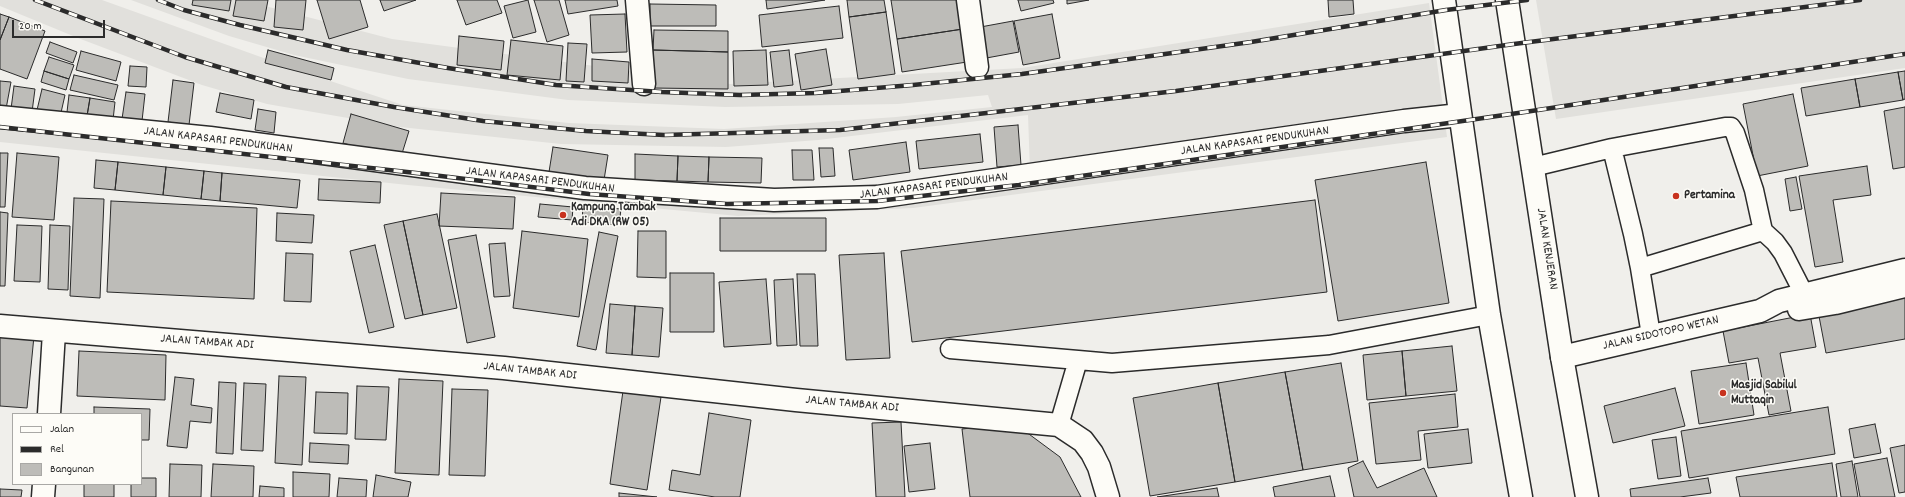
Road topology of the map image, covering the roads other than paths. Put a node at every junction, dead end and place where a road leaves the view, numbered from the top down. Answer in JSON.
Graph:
{"nodes":[{"id":1,"x":637,"y":0,"type":"edge"},
{"id":2,"x":968,"y":0,"type":"edge"},
{"id":3,"x":1444,"y":0,"type":"edge"},
{"id":4,"x":1507,"y":0,"type":"edge"},
{"id":5,"x":977,"y":67,"type":"dead end"},
{"id":6,"x":644,"y":84,"type":"dead end"},
{"id":7,"x":1460,"y":115,"type":"junction"},
{"id":8,"x":0,"y":117,"type":"edge"},
{"id":9,"x":1612,"y":148,"type":"junction"},
{"id":10,"x":1533,"y":167,"type":"junction"},
{"id":11,"x":1763,"y":231,"type":"junction"},
{"id":12,"x":1640,"y":268,"type":"junction"},
{"id":13,"x":1905,"y":270,"type":"edge"},
{"id":14,"x":1905,"y":286,"type":"edge"},
{"id":15,"x":1804,"y":294,"type":"junction"},
{"id":16,"x":1760,"y":311,"type":"junction"},
{"id":17,"x":1489,"y":316,"type":"junction"},
{"id":18,"x":0,"y":326,"type":"edge"},
{"id":19,"x":54,"y":332,"type":"junction"},
{"id":20,"x":1651,"y":335,"type":"junction"},
{"id":21,"x":950,"y":349,"type":"dead end"},
{"id":22,"x":1562,"y":357,"type":"junction"},
{"id":23,"x":1078,"y":360,"type":"junction"},
{"id":24,"x":49,"y":413,"type":"edge"},
{"id":25,"x":1059,"y":425,"type":"junction"},
{"id":26,"x":44,"y":485,"type":"edge"},
{"id":27,"x":43,"y":497,"type":"edge"},
{"id":28,"x":1108,"y":497,"type":"edge"},
{"id":29,"x":1521,"y":497,"type":"edge"},
{"id":30,"x":1587,"y":497,"type":"edge"}],
"edges":[{"from":1,"to":6,"type":"main road"},
{"from":2,"to":5,"type":"main road"},
{"from":3,"to":7,"type":"main road"},
{"from":4,"to":10,"type":"main road","name":"JALAN KENJERAN"},
{"from":7,"to":8,"type":"main road","name":"JALAN KAPASARI PENDUKUHAN"},
{"from":7,"to":17,"type":"main road"},
{"from":9,"to":10,"type":"lane"},
{"from":9,"to":11,"type":"lane"},
{"from":9,"to":12,"type":"lane"},
{"from":10,"to":22,"type":"main road","name":"JALAN KENJERAN"},
{"from":11,"to":12,"type":"lane"},
{"from":11,"to":15,"type":"lane"},
{"from":12,"to":20,"type":"lane"},
{"from":13,"to":15,"type":"main road","name":"JALAN SIDOTOPO WETAN"},
{"from":14,"to":16,"type":"main road","name":"JALAN SIDOTOPO WETAN"},
{"from":15,"to":16,"type":"main road","name":"JALAN SIDOTOPO WETAN"},
{"from":16,"to":20,"type":"main road","name":"JALAN SIDOTOPO WETAN"},
{"from":17,"to":23,"type":"lane"},
{"from":17,"to":29,"type":"main road"},
{"from":18,"to":19,"type":"main road","name":"JALAN TAMBAK ADI"},
{"from":19,"to":24,"type":"main road"},
{"from":19,"to":25,"type":"main road","name":"JALAN TAMBAK ADI"},
{"from":20,"to":22,"type":"main road","name":"JALAN SIDOTOPO WETAN"},
{"from":21,"to":23,"type":"lane"},
{"from":22,"to":30,"type":"main road","name":"JALAN KENJERAN"},
{"from":23,"to":25,"type":"lane"},
{"from":25,"to":28,"type":"main road"},
{"from":26,"to":27,"type":"main road"}]}
